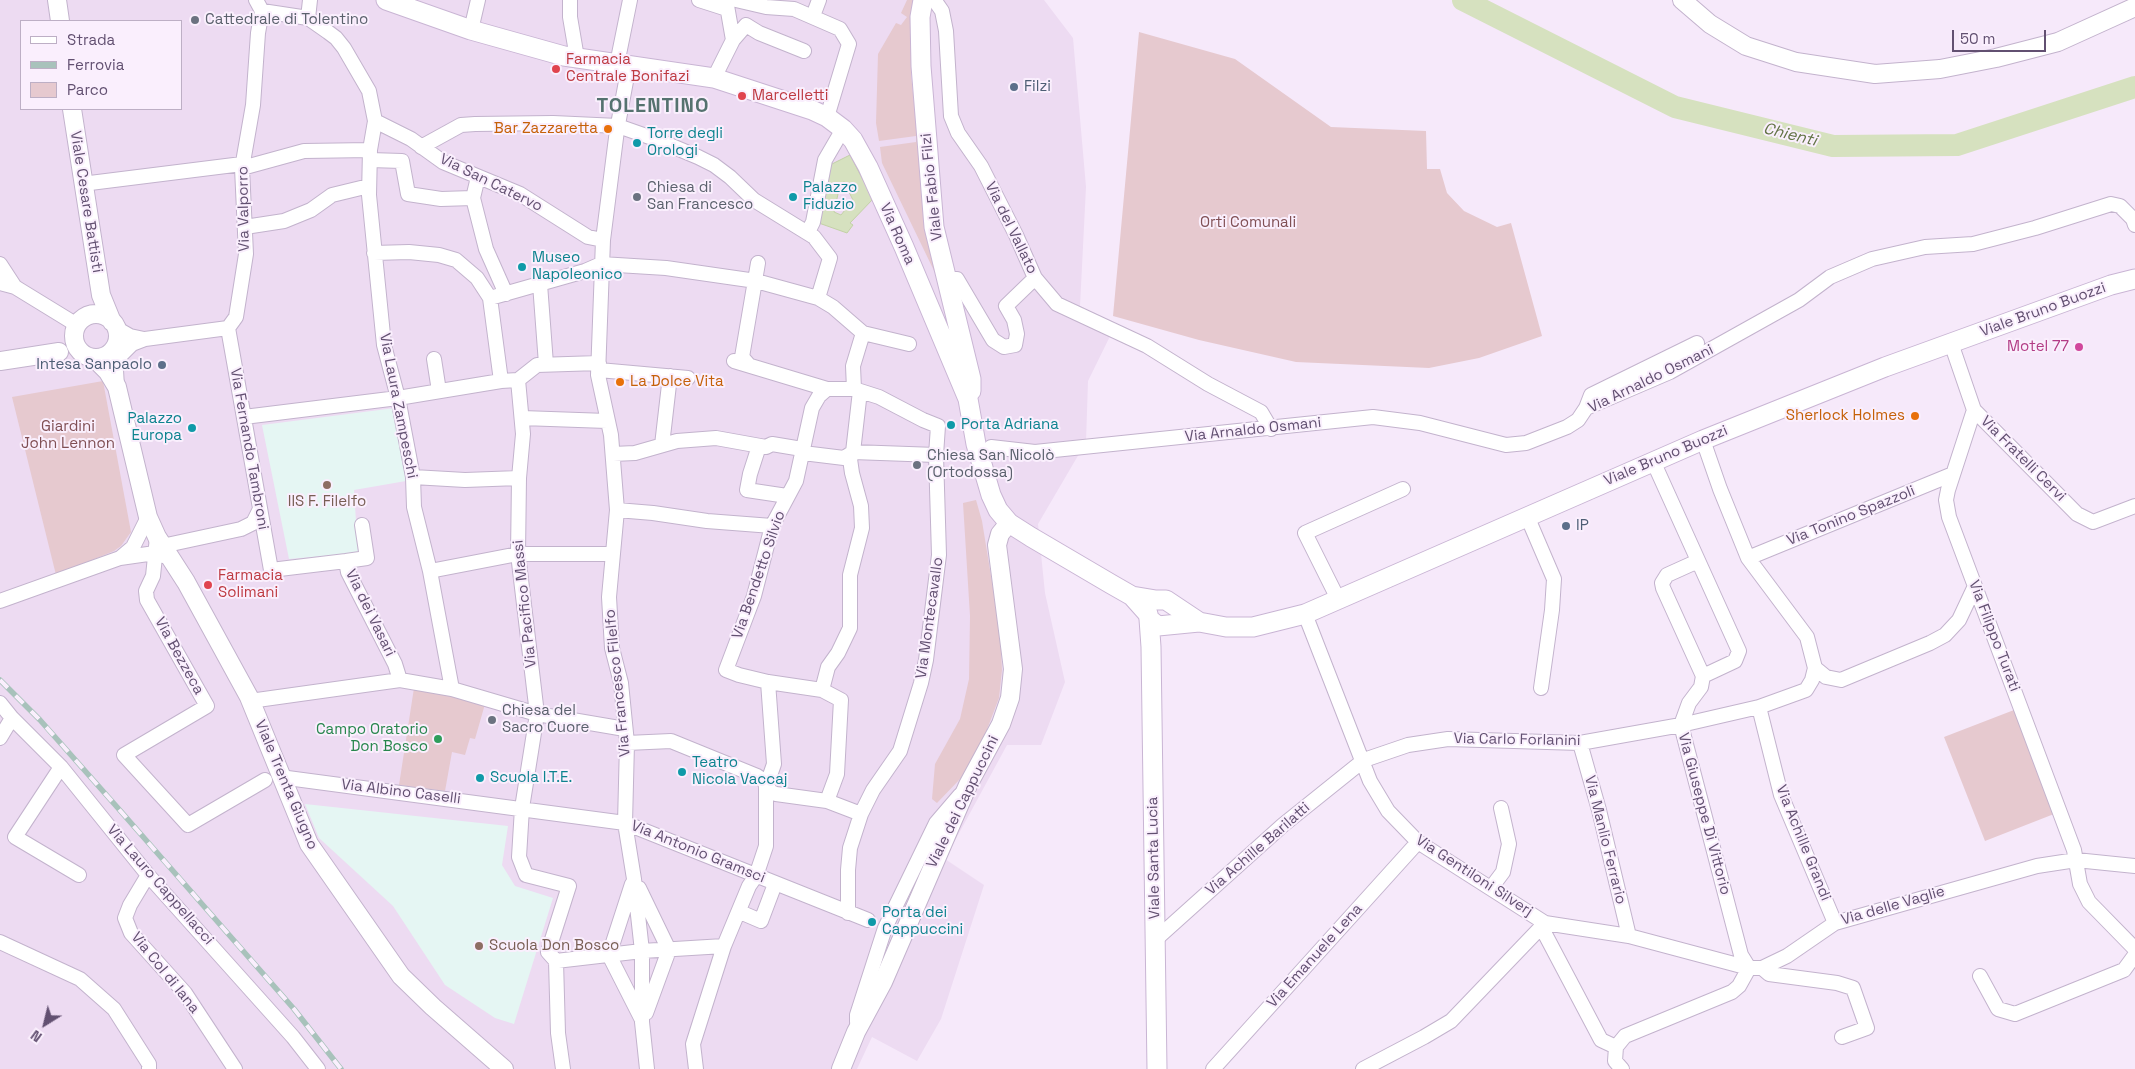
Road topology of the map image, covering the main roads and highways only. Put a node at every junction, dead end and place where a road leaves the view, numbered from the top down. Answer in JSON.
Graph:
{"nodes":[{"id":1,"x":386,"y":0,"type":"edge"},
{"id":2,"x":923,"y":0,"type":"edge"},
{"id":3,"x":2135,"y":279,"type":"edge"},
{"id":4,"x":968,"y":399,"type":"junction"},
{"id":5,"x":1009,"y":523,"type":"joint"},
{"id":6,"x":1159,"y":615,"type":"junction"},
{"id":7,"x":1157,"y":1069,"type":"edge"}],
"edges":[{"from":1,"to":4,"type":"main road","name":"Via Roma"},
{"from":2,"to":4,"type":"main road","name":"Viale Fabio Filzi"},
{"from":3,"to":6,"type":"main road","name":"Viale Bruno Buozzi"},
{"from":4,"to":5,"type":"main road","name":"Via Roma"},
{"from":5,"to":6,"type":"main road","name":"Viale Bruno Buozzi"},
{"from":6,"to":7,"type":"main road","name":"Viale Santa Lucia"}]}
